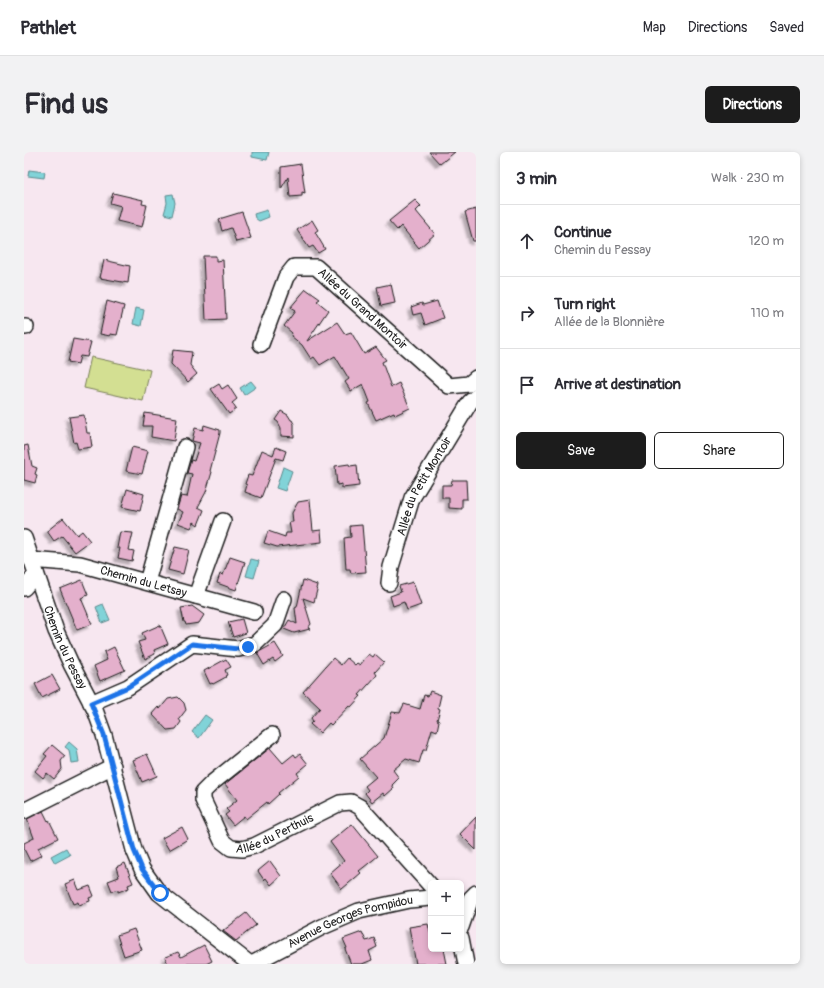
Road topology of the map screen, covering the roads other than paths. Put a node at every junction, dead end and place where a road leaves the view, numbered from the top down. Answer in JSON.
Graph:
{"nodes":[{"id":1,"x":261,"y":344,"type":"dead end"},
{"id":2,"x":476,"y":378,"type":"edge"},
{"id":3,"x":476,"y":398,"type":"edge"},
{"id":4,"x":185,"y":447,"type":"dead end"},
{"id":5,"x":223,"y":521,"type":"dead end"},
{"id":6,"x":24,"y":538,"type":"edge"},
{"id":7,"x":31,"y":560,"type":"junction"},
{"id":8,"x":36,"y":574,"type":"junction"},
{"id":9,"x":147,"y":582,"type":"junction"},
{"id":10,"x":390,"y":583,"type":"dead end"},
{"id":11,"x":24,"y":588,"type":"edge"},
{"id":12,"x":196,"y":596,"type":"junction"},
{"id":13,"x":284,"y":600,"type":"dead end"},
{"id":14,"x":254,"y":612,"type":"dead end"},
{"id":15,"x":91,"y":703,"type":"junction"},
{"id":16,"x":272,"y":735,"type":"dead end"},
{"id":17,"x":113,"y":766,"type":"junction"},
{"id":18,"x":24,"y":811,"type":"edge"},
{"id":19,"x":428,"y":883,"type":"edge"},
{"id":20,"x":471,"y":897,"type":"edge"},
{"id":21,"x":428,"y":898,"type":"edge"},
{"id":22,"x":464,"y":918,"type":"edge"},
{"id":23,"x":464,"y":952,"type":"edge"},
{"id":24,"x":251,"y":964,"type":"edge"},
{"id":25,"x":466,"y":964,"type":"edge"}],
"edges":[{"from":1,"to":2,"type":"street","name":"Allée du Grand Montoir"},
{"from":3,"to":10,"type":"street","name":"Allée du Petit Montoir"},
{"from":4,"to":9,"type":"street"},
{"from":5,"to":12,"type":"street"},
{"from":6,"to":7,"type":"street","name":"Chemin du Pessay"},
{"from":7,"to":8,"type":"street","name":"Chemin du Pessay"},
{"from":7,"to":9,"type":"street","name":"Chemin du Letsay"},
{"from":8,"to":11,"type":"street"},
{"from":8,"to":15,"type":"street","name":"Chemin du Pessay"},
{"from":9,"to":12,"type":"street","name":"Chemin du Letsay"},
{"from":12,"to":14,"type":"street","name":"Chemin du Letsay"},
{"from":13,"to":15,"type":"street"},
{"from":15,"to":17,"type":"street","name":"Chemin du Pessay"},
{"from":16,"to":19,"type":"street","name":"Allée du Perthuis"},
{"from":17,"to":18,"type":"street"},
{"from":17,"to":24,"type":"street","name":"Chemin du Pessay"},
{"from":20,"to":22,"type":"street"},
{"from":21,"to":24,"type":"street","name":"Avenue Georges Pompidou"},
{"from":23,"to":25,"type":"street"}]}
